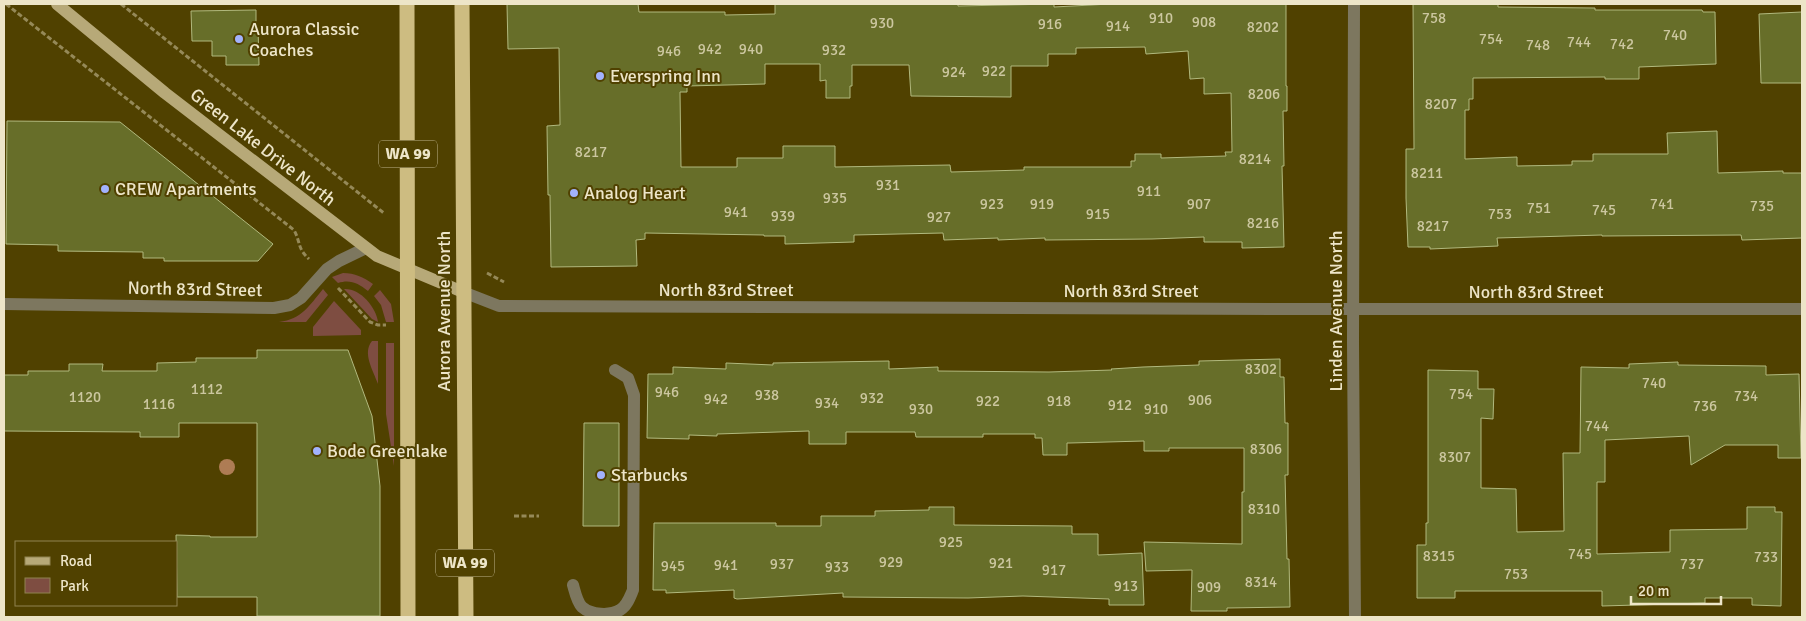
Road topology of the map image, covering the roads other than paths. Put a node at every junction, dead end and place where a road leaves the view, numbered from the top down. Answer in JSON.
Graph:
{"nodes":[{"id":1,"x":56,"y":4,"type":"edge"},
{"id":2,"x":408,"y":4,"type":"edge"},
{"id":3,"x":462,"y":4,"type":"edge"},
{"id":4,"x":1354,"y":4,"type":"edge"},
{"id":5,"x":366,"y":248,"type":"junction"},
{"id":6,"x":409,"y":270,"type":"junction"},
{"id":7,"x":463,"y":292,"type":"junction"},
{"id":8,"x":4,"y":304,"type":"edge"},
{"id":9,"x":1802,"y":309,"type":"edge"},
{"id":10,"x":1353,"y":310,"type":"junction"},
{"id":11,"x":615,"y":370,"type":"dead end"},
{"id":12,"x":573,"y":586,"type":"dead end"},
{"id":13,"x":408,"y":617,"type":"edge"},
{"id":14,"x":466,"y":617,"type":"edge"},
{"id":15,"x":1355,"y":617,"type":"edge"}],
"edges":[{"from":1,"to":5,"type":"main road","name":"Green Lake Drive North"},
{"from":2,"to":6,"type":"highway","name":"Aurora Avenue North","number":"WA 99"},
{"from":3,"to":7,"type":"highway","name":"Aurora Avenue North","number":"WA 99"},
{"from":4,"to":10,"type":"street","name":"Linden Avenue North"},
{"from":5,"to":6,"type":"main road","name":"Green Lake Drive North"},
{"from":5,"to":8,"type":"street","name":"North 83rd Street"},
{"from":6,"to":7,"type":"main road","name":"Green Lake Drive North"},
{"from":6,"to":13,"type":"highway","name":"Aurora Avenue North","number":"WA 99"},
{"from":7,"to":10,"type":"street","name":"North 83rd Street"},
{"from":7,"to":14,"type":"highway","name":"Aurora Avenue North","number":"WA 99"},
{"from":9,"to":10,"type":"street","name":"North 83rd Street"},
{"from":10,"to":15,"type":"street","name":"Linden Avenue North"},
{"from":11,"to":12,"type":"street"}]}
